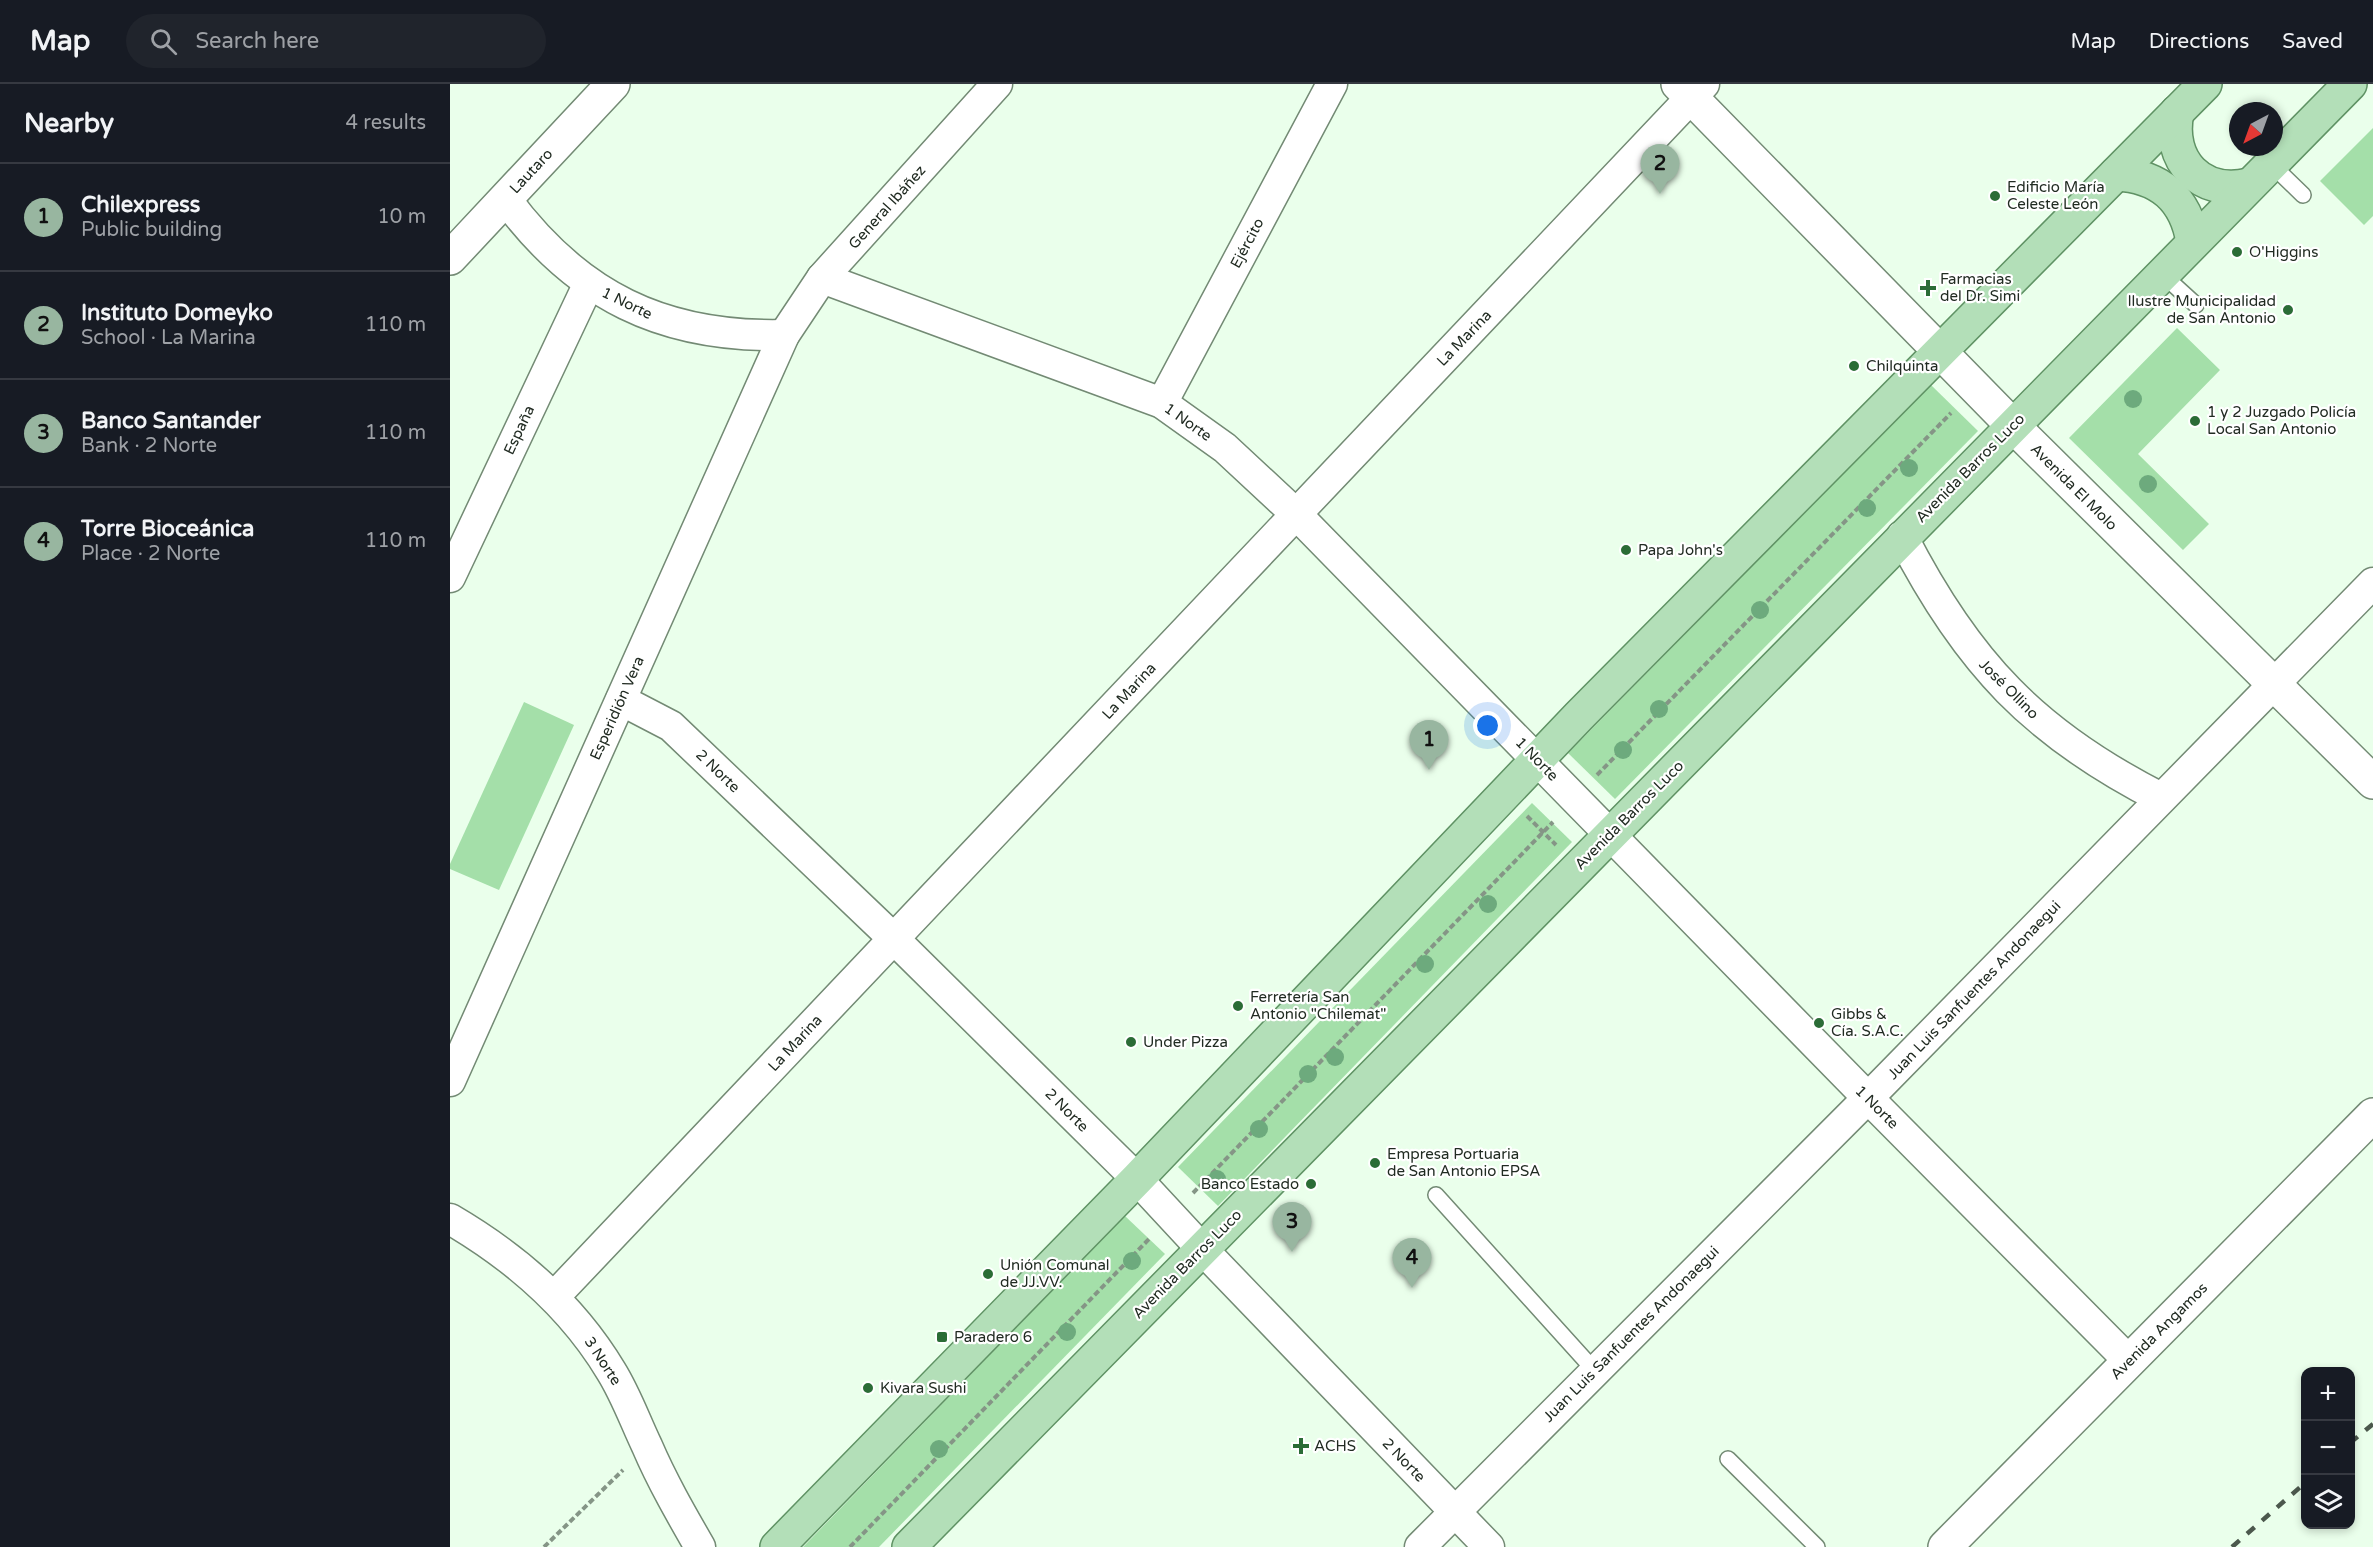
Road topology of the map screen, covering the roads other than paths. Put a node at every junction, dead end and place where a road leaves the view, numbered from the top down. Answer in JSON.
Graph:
{"nodes":[{"id":1,"x":613,"y":84,"type":"edge"},
{"id":2,"x":997,"y":84,"type":"edge"},
{"id":3,"x":1332,"y":84,"type":"edge"},
{"id":4,"x":2205,"y":84,"type":"edge"},
{"id":5,"x":2350,"y":84,"type":"edge"},
{"id":6,"x":1692,"y":88,"type":"edge"},
{"id":7,"x":2177,"y":112,"type":"junction"},
{"id":8,"x":2116,"y":174,"type":"junction"},
{"id":9,"x":2260,"y":174,"type":"junction"},
{"id":10,"x":2303,"y":195,"type":"dead end"},
{"id":11,"x":505,"y":198,"type":"junction"},
{"id":12,"x":2193,"y":242,"type":"junction"},
{"id":13,"x":450,"y":258,"type":"edge"},
{"id":14,"x":2162,"y":274,"type":"junction"},
{"id":15,"x":822,"y":278,"type":"junction"},
{"id":16,"x":589,"y":284,"type":"junction"},
{"id":17,"x":2196,"y":305,"type":"dead end"},
{"id":18,"x":784,"y":335,"type":"junction"},
{"id":19,"x":1941,"y":352,"type":"junction"},
{"id":20,"x":1162,"y":403,"type":"junction"},
{"id":21,"x":2012,"y":425,"type":"junction"},
{"id":22,"x":1296,"y":514,"type":"junction"},
{"id":23,"x":1902,"y":536,"type":"junction"},
{"id":24,"x":450,"y":577,"type":"edge"},
{"id":25,"x":2373,"y":583,"type":"edge"},
{"id":26,"x":2274,"y":684,"type":"junction"},
{"id":27,"x":621,"y":700,"type":"junction"},
{"id":28,"x":1538,"y":759,"type":"junction"},
{"id":29,"x":2373,"y":782,"type":"edge"},
{"id":30,"x":2162,"y":798,"type":"junction"},
{"id":31,"x":1610,"y":834,"type":"junction"},
{"id":32,"x":894,"y":939,"type":"junction"},
{"id":33,"x":450,"y":1081,"type":"edge"},
{"id":34,"x":1868,"y":1098,"type":"junction"},
{"id":35,"x":2373,"y":1115,"type":"edge"},
{"id":36,"x":1137,"y":1179,"type":"junction"},
{"id":37,"x":1436,"y":1195,"type":"dead end"},
{"id":38,"x":450,"y":1219,"type":"edge"},
{"id":39,"x":1202,"y":1249,"type":"junction"},
{"id":40,"x":554,"y":1297,"type":"junction"},
{"id":41,"x":2129,"y":1361,"type":"junction"},
{"id":42,"x":1595,"y":1371,"type":"junction"},
{"id":43,"x":1728,"y":1460,"type":"dead end"},
{"id":44,"x":1455,"y":1512,"type":"junction"},
{"id":45,"x":700,"y":1547,"type":"edge"},
{"id":46,"x":777,"y":1547,"type":"edge"},
{"id":47,"x":909,"y":1547,"type":"edge"},
{"id":48,"x":1420,"y":1547,"type":"edge"},
{"id":49,"x":1489,"y":1547,"type":"edge"},
{"id":50,"x":1817,"y":1547,"type":"edge"},
{"id":51,"x":1945,"y":1547,"type":"edge"}],
"edges":[{"from":1,"to":11,"type":"street","name":"Lautaro"},
{"from":2,"to":15,"type":"street","name":"General Ibáñez"},
{"from":3,"to":20,"type":"street","name":"Ejército"},
{"from":4,"to":7,"type":"main road"},
{"from":5,"to":9,"type":"main road","name":"Avenida Barros Luco"},
{"from":6,"to":19,"type":"street","name":"Avenida El Molo"},
{"from":6,"to":22,"type":"street","name":"La Marina"},
{"from":7,"to":8,"type":"main road"},
{"from":7,"to":9,"type":"main road"},
{"from":8,"to":12,"type":"main road"},
{"from":8,"to":19,"type":"main road"},
{"from":9,"to":10,"type":"lane"},
{"from":9,"to":12,"type":"main road","name":"Avenida Barros Luco"},
{"from":11,"to":13,"type":"street","name":"Lautaro"},
{"from":11,"to":16,"type":"street","name":"1 Norte"},
{"from":12,"to":14,"type":"main road","name":"Avenida Barros Luco"},
{"from":14,"to":17,"type":"lane"},
{"from":14,"to":21,"type":"main road","name":"Avenida Barros Luco"},
{"from":15,"to":18,"type":"street","name":"General Ibáñez"},
{"from":15,"to":20,"type":"street","name":"1 Norte"},
{"from":16,"to":18,"type":"street","name":"1 Norte"},
{"from":16,"to":24,"type":"street","name":"España"},
{"from":18,"to":27,"type":"street","name":"Esperidión Vera"},
{"from":19,"to":21,"type":"street","name":"Avenida El Molo"},
{"from":19,"to":28,"type":"main road"},
{"from":20,"to":22,"type":"street","name":"1 Norte"},
{"from":21,"to":23,"type":"main road","name":"Avenida Barros Luco"},
{"from":21,"to":26,"type":"street","name":"Avenida El Molo"},
{"from":22,"to":28,"type":"street","name":"1 Norte"},
{"from":22,"to":32,"type":"street","name":"La Marina"},
{"from":23,"to":30,"type":"street","name":"José Ollino"},
{"from":23,"to":31,"type":"main road","name":"Avenida Barros Luco"},
{"from":25,"to":26,"type":"street","name":"Juan Luis Sanfuentes Andonaegui"},
{"from":26,"to":29,"type":"street","name":"Avenida El Molo"},
{"from":26,"to":30,"type":"street","name":"Juan Luis Sanfuentes Andonaegui"},
{"from":27,"to":32,"type":"street","name":"2 Norte"},
{"from":27,"to":33,"type":"street","name":"Esperidión Vera"},
{"from":28,"to":31,"type":"street","name":"1 Norte"},
{"from":28,"to":36,"type":"main road"},
{"from":30,"to":34,"type":"street","name":"Juan Luis Sanfuentes Andonaegui"},
{"from":31,"to":34,"type":"street","name":"1 Norte"},
{"from":31,"to":39,"type":"main road","name":"Avenida Barros Luco"},
{"from":32,"to":36,"type":"street","name":"2 Norte"},
{"from":32,"to":40,"type":"street","name":"La Marina"},
{"from":34,"to":41,"type":"street","name":"1 Norte"},
{"from":34,"to":42,"type":"street","name":"Juan Luis Sanfuentes Andonaegui"},
{"from":35,"to":41,"type":"street","name":"Avenida Angamos"},
{"from":36,"to":39,"type":"street","name":"2 Norte"},
{"from":36,"to":46,"type":"main road"},
{"from":37,"to":42,"type":"lane"},
{"from":38,"to":40,"type":"street","name":"3 Norte"},
{"from":39,"to":44,"type":"street","name":"2 Norte"},
{"from":39,"to":47,"type":"main road","name":"Avenida Barros Luco"},
{"from":40,"to":45,"type":"street","name":"3 Norte"},
{"from":41,"to":51,"type":"street","name":"Avenida Angamos"},
{"from":42,"to":44,"type":"street","name":"Juan Luis Sanfuentes Andonaegui"},
{"from":43,"to":50,"type":"lane"},
{"from":44,"to":48,"type":"street","name":"Juan Luis Sanfuentes Andonaegui"},
{"from":44,"to":49,"type":"street","name":"2 Norte"}]}
